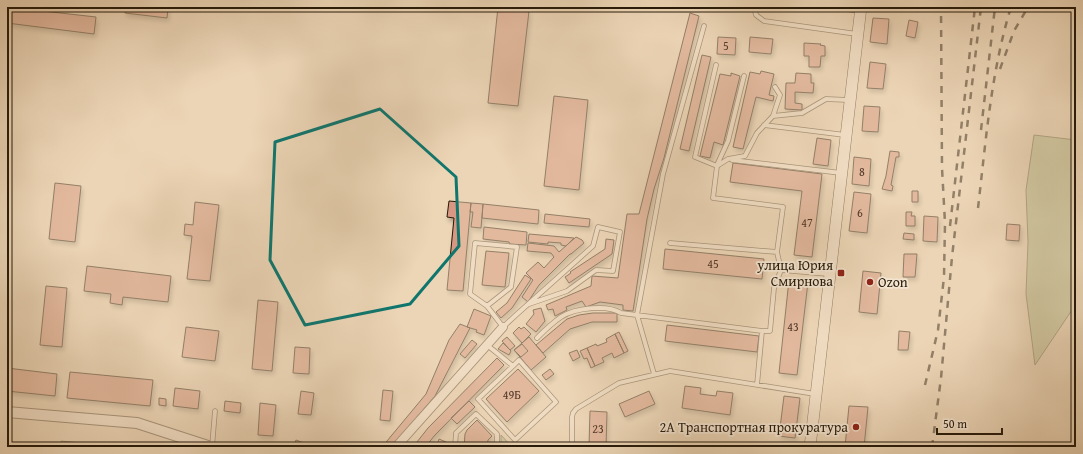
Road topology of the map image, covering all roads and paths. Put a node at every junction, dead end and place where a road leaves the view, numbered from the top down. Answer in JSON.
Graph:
{"nodes":[{"id":1,"x":754,"y":7,"type":"edge"},
{"id":2,"x":833,"y":7,"type":"edge"},
{"id":3,"x":861,"y":9,"type":"edge"},
{"id":4,"x":704,"y":26,"type":"dead end"},
{"id":5,"x":858,"y":34,"type":"junction"},
{"id":6,"x":716,"y":65,"type":"dead end"},
{"id":7,"x":744,"y":76,"type":"dead end"},
{"id":8,"x":775,"y":87,"type":"dead end"},
{"id":9,"x":850,"y":100,"type":"junction"},
{"id":10,"x":773,"y":116,"type":"junction"},
{"id":11,"x":764,"y":125,"type":"junction"},
{"id":12,"x":846,"y":135,"type":"junction"},
{"id":13,"x":728,"y":159,"type":"junction"},
{"id":14,"x":717,"y":166,"type":"junction"},
{"id":15,"x":841,"y":173,"type":"junction"},
{"id":16,"x":670,"y":243,"type":"dead end"},
{"id":17,"x":777,"y":252,"type":"junction"},
{"id":18,"x":782,"y":270,"type":"junction"},
{"id":19,"x":829,"y":274,"type":"junction"},
{"id":20,"x":529,"y":304,"type":"junction"},
{"id":21,"x":487,"y":306,"type":"junction"},
{"id":22,"x":637,"y":315,"type":"junction"},
{"id":23,"x":503,"y":327,"type":"junction"},
{"id":24,"x":762,"y":331,"type":"junction"},
{"id":25,"x":537,"y":338,"type":"dead end"},
{"id":26,"x":487,"y":345,"type":"junction"},
{"id":27,"x":513,"y":366,"type":"junction"},
{"id":28,"x":654,"y":374,"type":"junction"},
{"id":29,"x":757,"y":385,"type":"junction"},
{"id":30,"x":816,"y":394,"type":"junction"},
{"id":31,"x":215,"y":410,"type":"dead end"},
{"id":32,"x":7,"y":412,"type":"edge"},
{"id":33,"x":211,"y":447,"type":"edge"},
{"id":34,"x":396,"y":447,"type":"edge"},
{"id":35,"x":455,"y":447,"type":"edge"},
{"id":36,"x":497,"y":447,"type":"edge"},
{"id":37,"x":572,"y":447,"type":"edge"},
{"id":38,"x":810,"y":447,"type":"edge"}],
"edges":[{"from":1,"to":5,"type":"lane"},
{"from":2,"to":3,"type":"lane"},
{"from":3,"to":5,"type":"main road"},
{"from":4,"to":22,"type":"lane"},
{"from":5,"to":9,"type":"main road"},
{"from":6,"to":14,"type":"lane"},
{"from":7,"to":14,"type":"lane"},
{"from":8,"to":10,"type":"lane"},
{"from":9,"to":10,"type":"lane"},
{"from":9,"to":12,"type":"main road"},
{"from":10,"to":11,"type":"lane"},
{"from":11,"to":12,"type":"lane"},
{"from":11,"to":13,"type":"lane"},
{"from":12,"to":15,"type":"main road"},
{"from":13,"to":14,"type":"lane"},
{"from":13,"to":15,"type":"lane"},
{"from":14,"to":17,"type":"lane"},
{"from":15,"to":19,"type":"main road"},
{"from":16,"to":17,"type":"lane"},
{"from":17,"to":18,"type":"lane"},
{"from":18,"to":19,"type":"lane"},
{"from":18,"to":24,"type":"lane"},
{"from":19,"to":30,"type":"main road"},
{"from":20,"to":20,"type":"lane"},
{"from":20,"to":23,"type":"lane"},
{"from":21,"to":21,"type":"lane"},
{"from":21,"to":23,"type":"lane"},
{"from":22,"to":24,"type":"lane"},
{"from":22,"to":25,"type":"lane"},
{"from":22,"to":28,"type":"lane"},
{"from":23,"to":26,"type":"street"},
{"from":24,"to":29,"type":"lane"},
{"from":26,"to":27,"type":"lane"},
{"from":26,"to":34,"type":"street"},
{"from":27,"to":27,"type":"lane"},
{"from":28,"to":29,"type":"lane"},
{"from":28,"to":37,"type":"lane"},
{"from":29,"to":30,"type":"lane"},
{"from":30,"to":38,"type":"main road"},
{"from":31,"to":33,"type":"lane"},
{"from":32,"to":33,"type":"street"},
{"from":35,"to":36,"type":"lane"}]}
